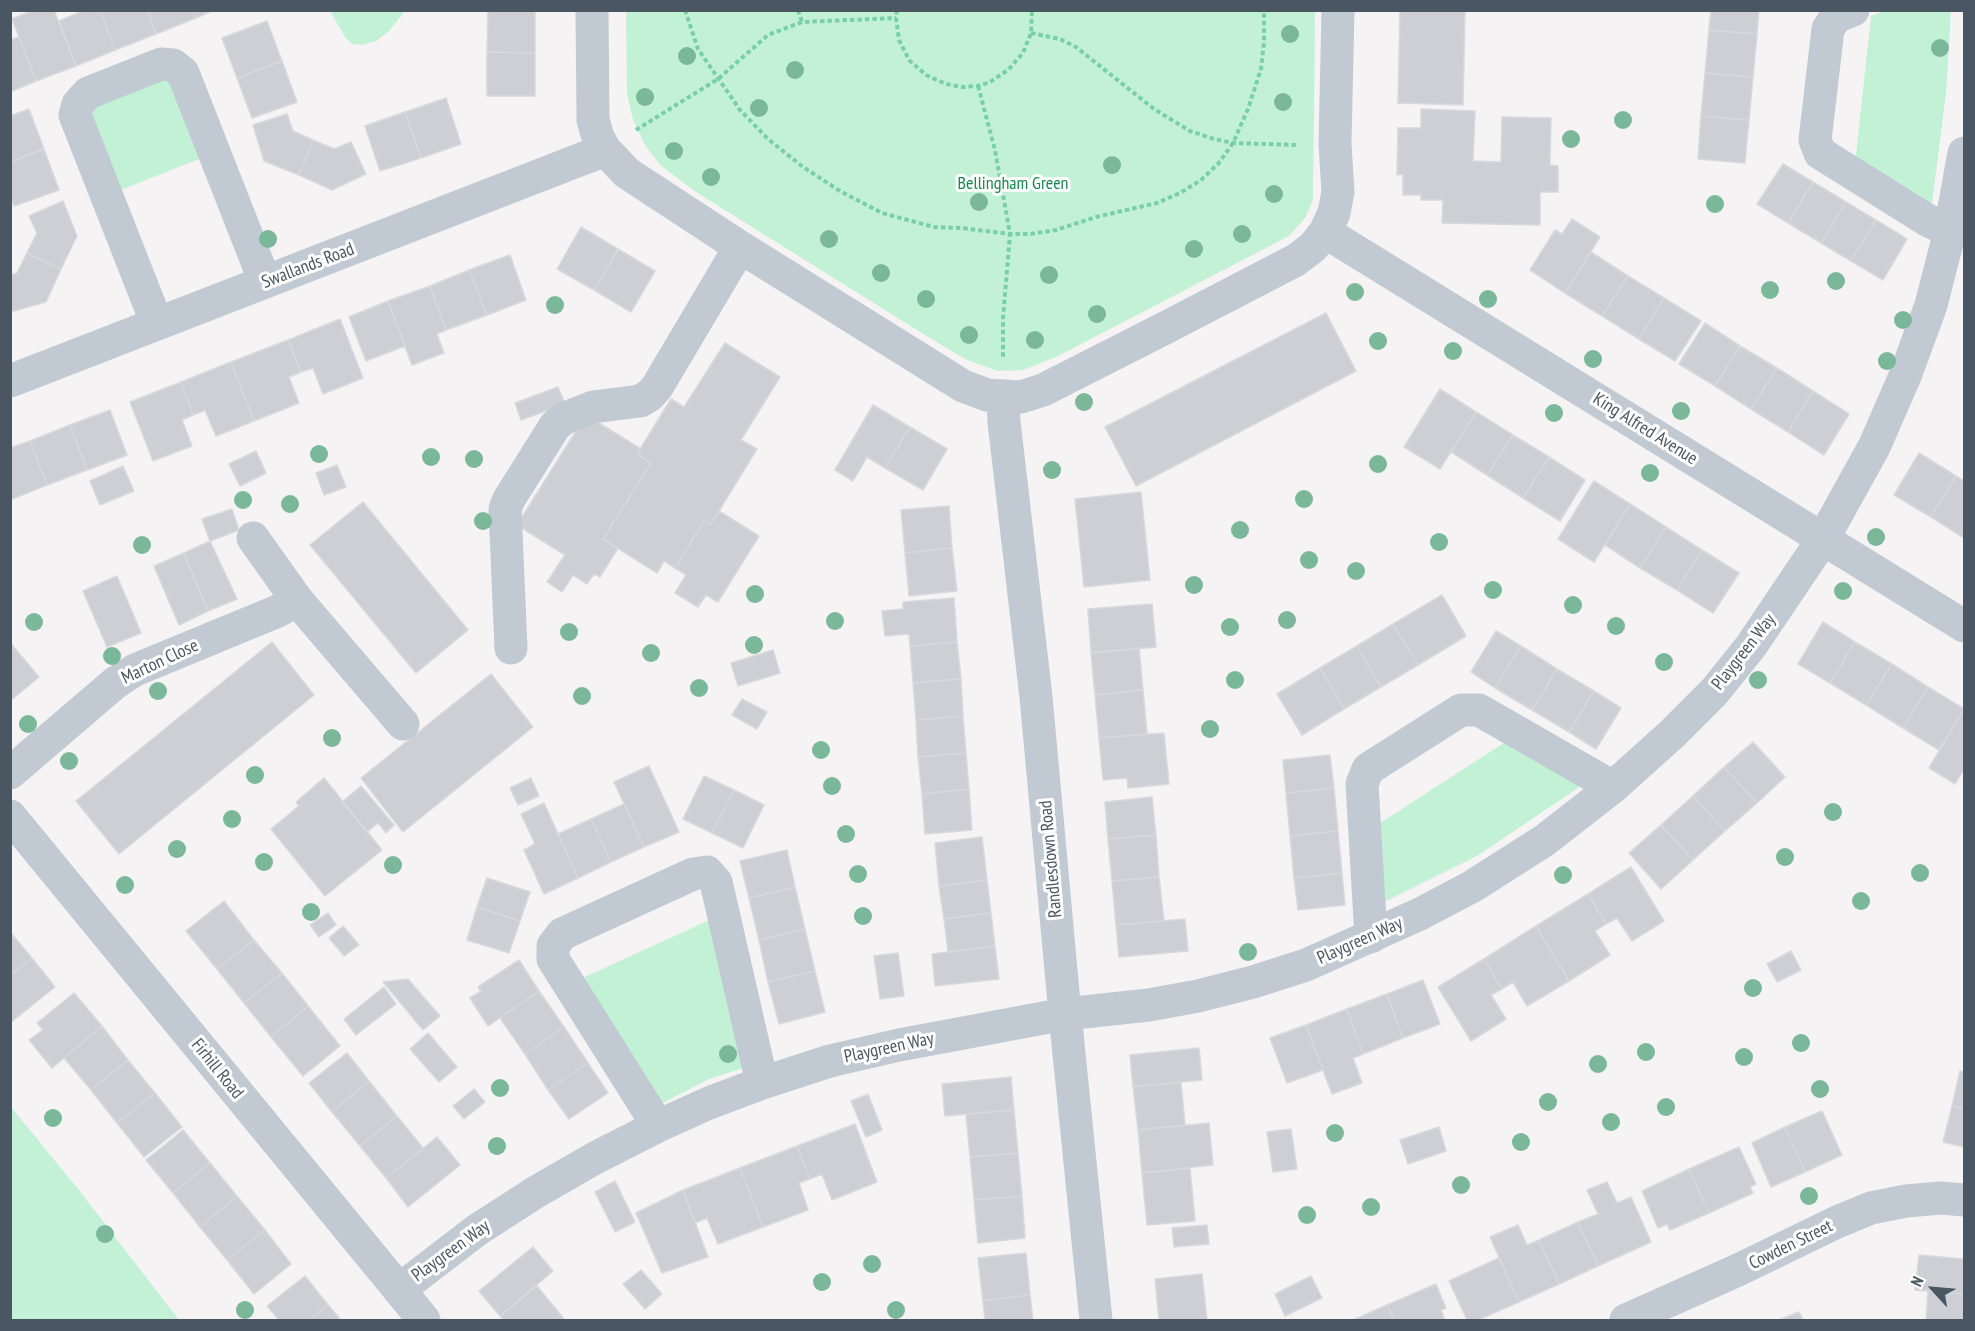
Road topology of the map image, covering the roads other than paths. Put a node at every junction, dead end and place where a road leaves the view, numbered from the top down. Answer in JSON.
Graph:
{"nodes":[{"id":1,"x":592,"y":10,"type":"edge"},
{"id":2,"x":1338,"y":10,"type":"edge"},
{"id":3,"x":1853,"y":10,"type":"edge"},
{"id":4,"x":605,"y":150,"type":"junction"},
{"id":5,"x":1965,"y":153,"type":"edge"},
{"id":6,"x":1950,"y":231,"type":"junction"},
{"id":7,"x":1325,"y":232,"type":"junction"},
{"id":8,"x":740,"y":247,"type":"junction"},
{"id":9,"x":265,"y":282,"type":"junction"},
{"id":10,"x":157,"y":324,"type":"junction"},
{"id":11,"x":10,"y":381,"type":"edge"},
{"id":12,"x":1003,"y":397,"type":"junction"},
{"id":13,"x":253,"y":538,"type":"dead end"},
{"id":14,"x":1823,"y":539,"type":"junction"},
{"id":15,"x":297,"y":600,"type":"junction"},
{"id":16,"x":1965,"y":626,"type":"edge"},
{"id":17,"x":511,"y":648,"type":"dead end"},
{"id":18,"x":403,"y":724,"type":"dead end"},
{"id":19,"x":10,"y":773,"type":"edge"},
{"id":20,"x":1613,"y":787,"type":"junction"},
{"id":21,"x":10,"y":816,"type":"edge"},
{"id":22,"x":1371,"y":937,"type":"junction"},
{"id":23,"x":1065,"y":1014,"type":"junction"},
{"id":24,"x":762,"y":1083,"type":"junction"},
{"id":25,"x":658,"y":1126,"type":"junction"},
{"id":26,"x":1965,"y":1200,"type":"edge"},
{"id":27,"x":399,"y":1290,"type":"junction"},
{"id":28,"x":424,"y":1320,"type":"edge"},
{"id":29,"x":1096,"y":1320,"type":"edge"},
{"id":30,"x":1626,"y":1320,"type":"edge"}],
"edges":[{"from":1,"to":4,"type":"street"},
{"from":2,"to":7,"type":"street"},
{"from":3,"to":6,"type":"street"},
{"from":4,"to":8,"type":"street"},
{"from":4,"to":9,"type":"street","name":"Swallands Road"},
{"from":5,"to":6,"type":"street","name":"Playgreen Way"},
{"from":6,"to":14,"type":"street","name":"Playgreen Way"},
{"from":7,"to":12,"type":"street"},
{"from":7,"to":14,"type":"street","name":"King Alfred Avenue"},
{"from":8,"to":12,"type":"street"},
{"from":8,"to":17,"type":"street"},
{"from":9,"to":10,"type":"street","name":"Swallands Road"},
{"from":9,"to":10,"type":"street"},
{"from":10,"to":11,"type":"street","name":"Swallands Road"},
{"from":12,"to":23,"type":"street","name":"Randlesdown Road"},
{"from":13,"to":15,"type":"street"},
{"from":14,"to":16,"type":"street","name":"King Alfred Avenue"},
{"from":14,"to":20,"type":"street","name":"Playgreen Way"},
{"from":15,"to":18,"type":"street"},
{"from":15,"to":19,"type":"street","name":"Marton Close"},
{"from":20,"to":22,"type":"street","name":"Playgreen Way"},
{"from":20,"to":22,"type":"street"},
{"from":21,"to":27,"type":"street","name":"Firhill Road"},
{"from":22,"to":23,"type":"street","name":"Playgreen Way"},
{"from":23,"to":24,"type":"street","name":"Playgreen Way"},
{"from":23,"to":29,"type":"street","name":"Randlesdown Road"},
{"from":24,"to":25,"type":"street","name":"Playgreen Way"},
{"from":24,"to":25,"type":"street"},
{"from":25,"to":27,"type":"street","name":"Playgreen Way"},
{"from":26,"to":30,"type":"street","name":"Cowden Street"},
{"from":27,"to":28,"type":"street","name":"Firhill Road"}]}
